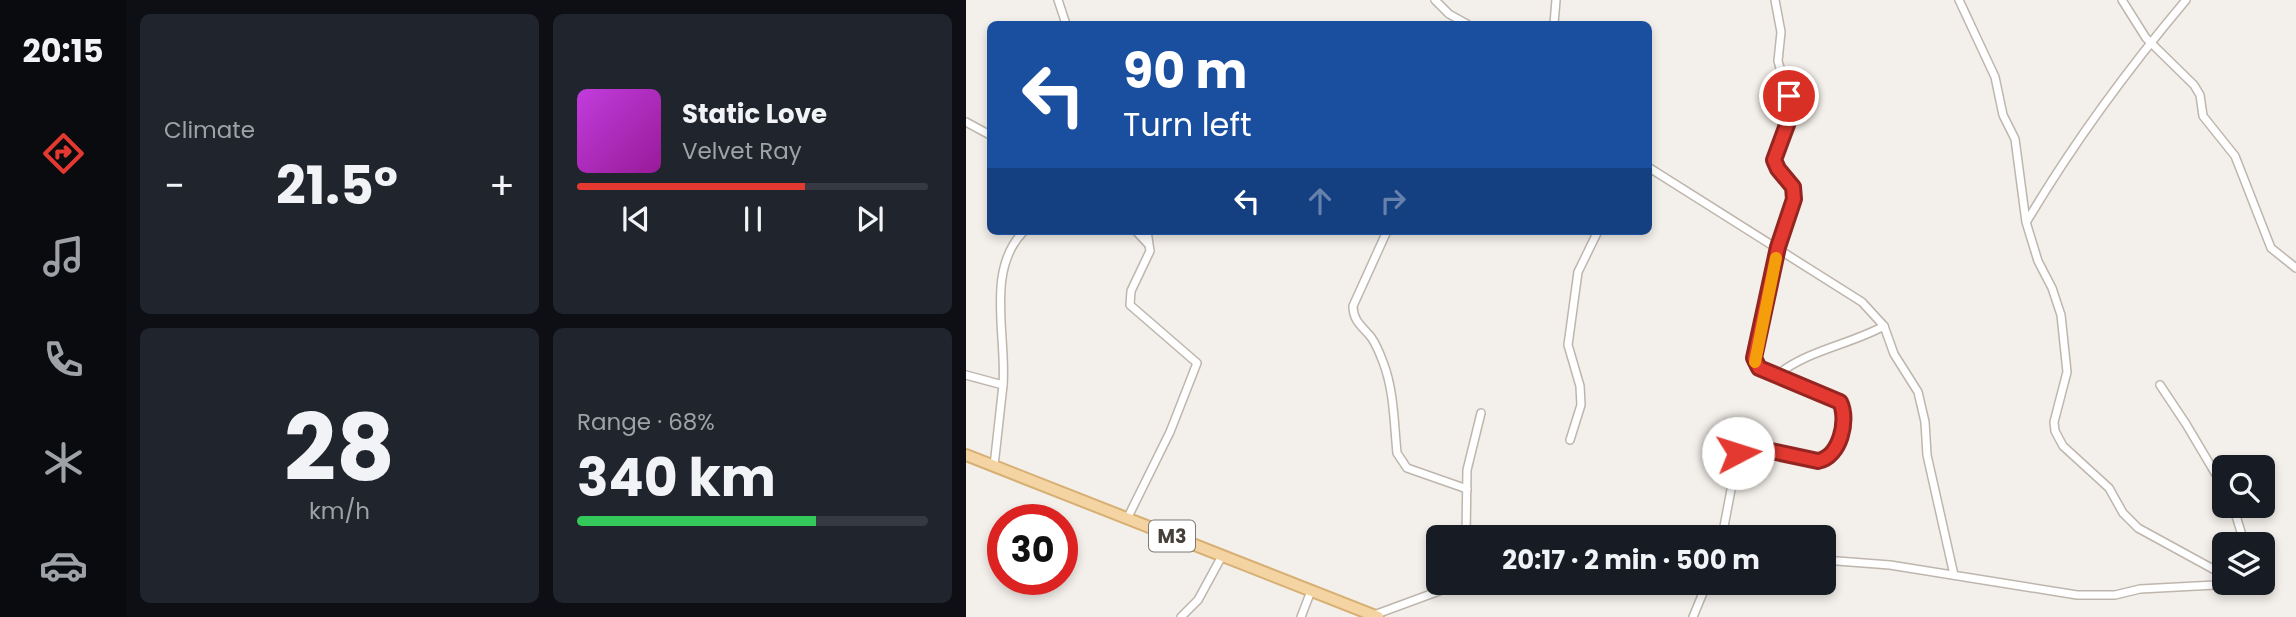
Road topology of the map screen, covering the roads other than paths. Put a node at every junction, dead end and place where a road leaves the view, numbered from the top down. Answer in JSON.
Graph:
{"nodes":[{"id":1,"x":1058,"y":0,"type":"edge"},
{"id":2,"x":1435,"y":0,"type":"edge"},
{"id":3,"x":1556,"y":0,"type":"edge"},
{"id":4,"x":1775,"y":0,"type":"edge"},
{"id":5,"x":1959,"y":0,"type":"edge"},
{"id":6,"x":2122,"y":0,"type":"edge"},
{"id":7,"x":2186,"y":0,"type":"edge"},
{"id":8,"x":1065,"y":21,"type":"edge"},
{"id":9,"x":1461,"y":21,"type":"edge"},
{"id":10,"x":1554,"y":21,"type":"edge"},
{"id":11,"x":2150,"y":43,"type":"junction"},
{"id":12,"x":966,"y":122,"type":"edge"},
{"id":13,"x":987,"y":133,"type":"edge"},
{"id":14,"x":1652,"y":169,"type":"edge"},
{"id":15,"x":2026,"y":222,"type":"junction"},
{"id":16,"x":1021,"y":235,"type":"edge"},
{"id":17,"x":1140,"y":235,"type":"edge"},
{"id":18,"x":1148,"y":235,"type":"edge"},
{"id":19,"x":1385,"y":235,"type":"edge"},
{"id":20,"x":1596,"y":235,"type":"edge"},
{"id":21,"x":1149,"y":245,"type":"junction"},
{"id":22,"x":1778,"y":247,"type":"junction"},
{"id":23,"x":2296,"y":268,"type":"edge"},
{"id":24,"x":1884,"y":326,"type":"junction"},
{"id":25,"x":966,"y":375,"type":"edge"},
{"id":26,"x":1777,"y":375,"type":"junction"},
{"id":27,"x":1003,"y":385,"type":"junction"},
{"id":28,"x":2160,"y":386,"type":"dead end"},
{"id":29,"x":1481,"y":413,"type":"dead end"},
{"id":30,"x":1570,"y":440,"type":"dead end"},
{"id":31,"x":966,"y":455,"type":"edge"},
{"id":32,"x":994,"y":467,"type":"junction"},
{"id":33,"x":2212,"y":468,"type":"edge"},
{"id":34,"x":1467,"y":489,"type":"junction"},
{"id":35,"x":1127,"y":519,"type":"junction"},
{"id":36,"x":1466,"y":525,"type":"edge"},
{"id":37,"x":1723,"y":525,"type":"edge"},
{"id":38,"x":1222,"y":556,"type":"junction"},
{"id":39,"x":1836,"y":561,"type":"edge"},
{"id":40,"x":2212,"y":570,"type":"edge"},
{"id":41,"x":1954,"y":575,"type":"junction"},
{"id":42,"x":2212,"y":585,"type":"edge"},
{"id":43,"x":1311,"y":591,"type":"junction"},
{"id":44,"x":1430,"y":595,"type":"edge"},
{"id":45,"x":1702,"y":595,"type":"edge"},
{"id":46,"x":1376,"y":616,"type":"edge"},
{"id":47,"x":1181,"y":617,"type":"edge"},
{"id":48,"x":1301,"y":617,"type":"edge"},
{"id":49,"x":1693,"y":617,"type":"edge"}],
"edges":[{"from":1,"to":8,"type":"street"},
{"from":2,"to":9,"type":"street"},
{"from":3,"to":10,"type":"street"},
{"from":4,"to":22,"type":"street"},
{"from":5,"to":15,"type":"street"},
{"from":6,"to":11,"type":"street"},
{"from":7,"to":11,"type":"street"},
{"from":11,"to":15,"type":"street"},
{"from":11,"to":23,"type":"street"},
{"from":12,"to":13,"type":"street"},
{"from":14,"to":22,"type":"street"},
{"from":15,"to":40,"type":"street"},
{"from":16,"to":27,"type":"street"},
{"from":17,"to":21,"type":"street"},
{"from":18,"to":21,"type":"street"},
{"from":19,"to":34,"type":"street"},
{"from":20,"to":30,"type":"street"},
{"from":21,"to":35,"type":"street"},
{"from":22,"to":24,"type":"street"},
{"from":22,"to":26,"type":"street"},
{"from":24,"to":26,"type":"street"},
{"from":24,"to":41,"type":"street"},
{"from":25,"to":27,"type":"street"},
{"from":26,"to":37,"type":"street"},
{"from":27,"to":32,"type":"street"},
{"from":28,"to":33,"type":"street"},
{"from":29,"to":34,"type":"street"},
{"from":31,"to":32,"type":"main road","number":"M3"},
{"from":32,"to":35,"type":"main road","number":"M3"},
{"from":34,"to":36,"type":"street"},
{"from":35,"to":38,"type":"main road","number":"M3"},
{"from":38,"to":43,"type":"main road","number":"M3"},
{"from":38,"to":47,"type":"street"},
{"from":39,"to":41,"type":"street"},
{"from":41,"to":42,"type":"street"},
{"from":43,"to":46,"type":"main road","number":"M3"},
{"from":43,"to":48,"type":"street"},
{"from":44,"to":46,"type":"street"},
{"from":45,"to":49,"type":"street"}]}
